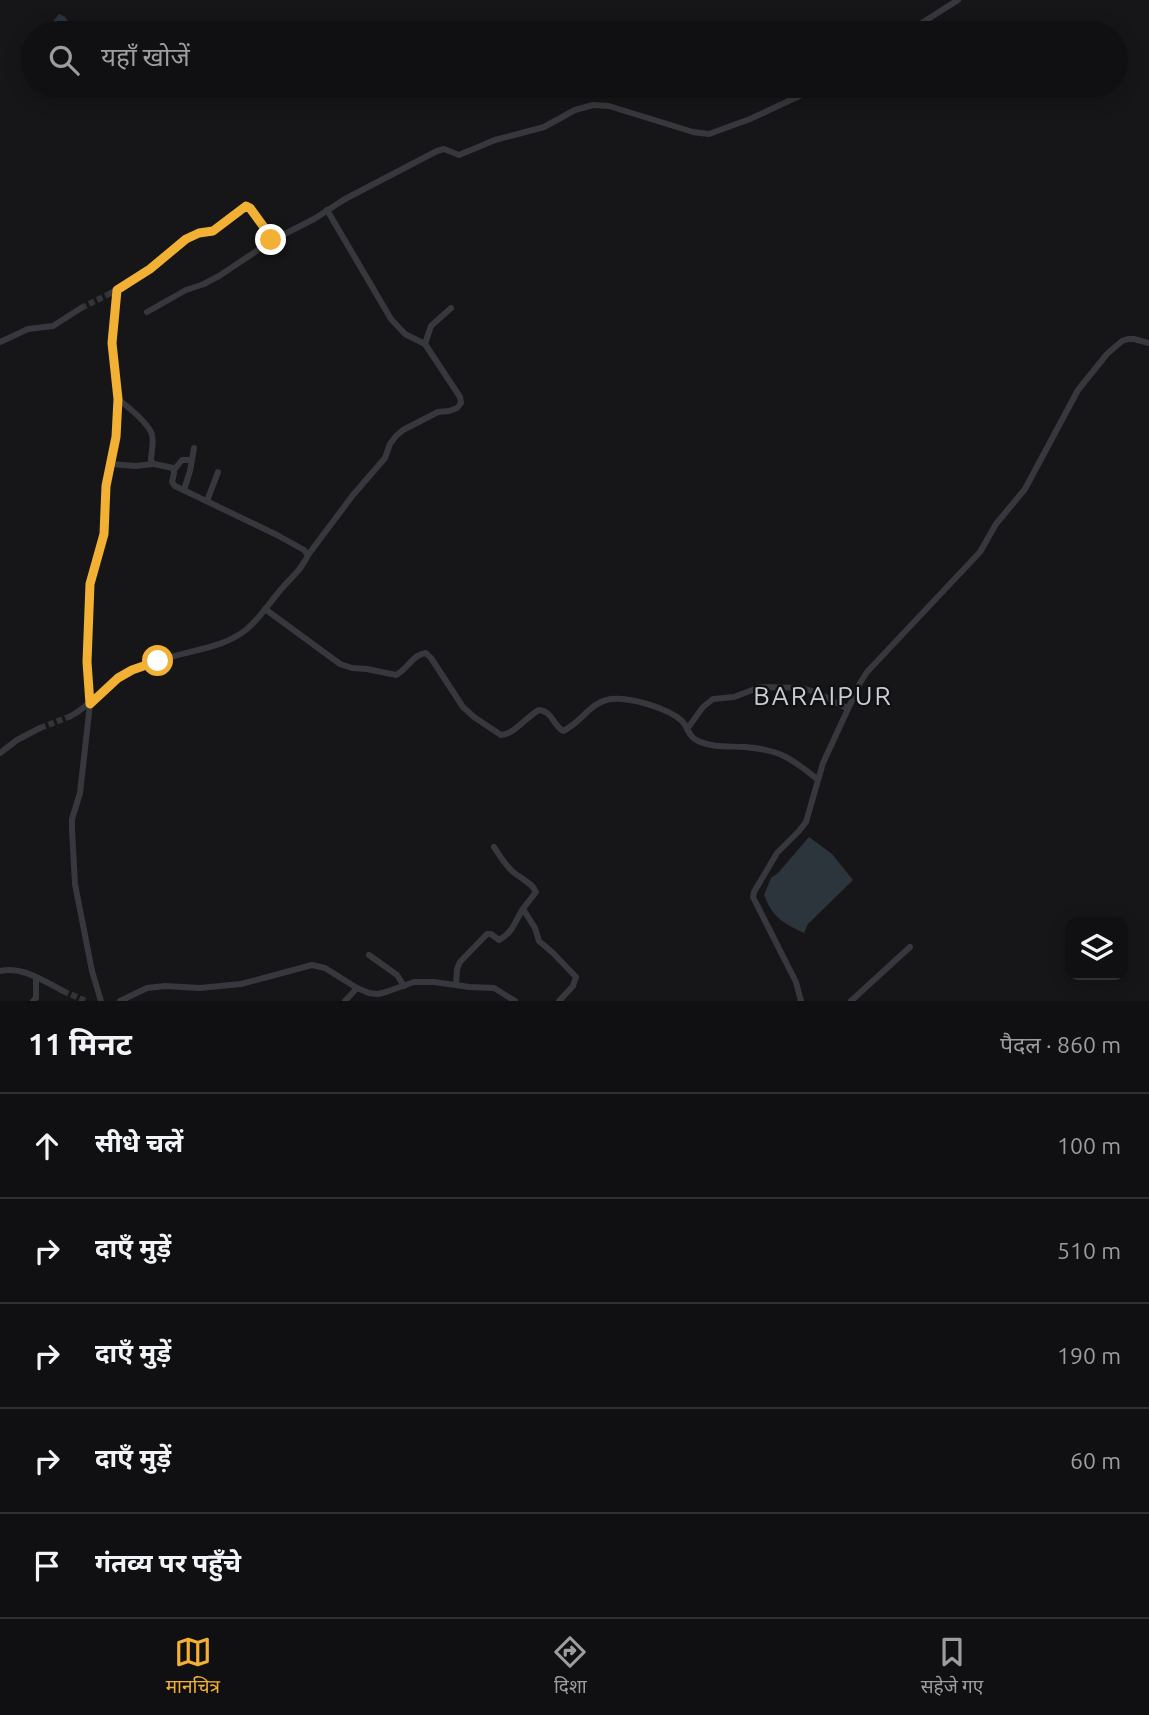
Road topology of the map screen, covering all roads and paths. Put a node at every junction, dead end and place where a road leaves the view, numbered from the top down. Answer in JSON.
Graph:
{"nodes":[{"id":1,"x":958,"y":0,"type":"edge"},
{"id":2,"x":925,"y":21,"type":"edge"},
{"id":3,"x":795,"y":98,"type":"edge"},
{"id":4,"x":327,"y":210,"type":"junction"},
{"id":5,"x":273,"y":240,"type":"junction"},
{"id":6,"x":81,"y":308,"type":"tunnel mouth"},
{"id":7,"x":451,"y":308,"type":"dead end"},
{"id":8,"x":147,"y":312,"type":"dead end"},
{"id":9,"x":0,"y":342,"type":"edge"},
{"id":10,"x":1149,"y":343,"type":"edge"},
{"id":11,"x":425,"y":344,"type":"junction"},
{"id":12,"x":118,"y":399,"type":"junction"},
{"id":13,"x":194,"y":447,"type":"dead end"},
{"id":14,"x":192,"y":460,"type":"junction"},
{"id":15,"x":111,"y":464,"type":"junction"},
{"id":16,"x":154,"y":464,"type":"junction"},
{"id":17,"x":174,"y":470,"type":"junction"},
{"id":18,"x":218,"y":472,"type":"dead end"},
{"id":19,"x":184,"y":490,"type":"junction"},
{"id":20,"x":207,"y":501,"type":"junction"},
{"id":21,"x":307,"y":557,"type":"junction"},
{"id":22,"x":265,"y":609,"type":"junction"},
{"id":23,"x":90,"y":704,"type":"junction"},
{"id":24,"x":848,"y":708,"type":"junction"},
{"id":25,"x":71,"y":716,"type":"tunnel mouth"},
{"id":26,"x":40,"y":728,"type":"tunnel mouth"},
{"id":27,"x":687,"y":729,"type":"junction"},
{"id":28,"x":0,"y":753,"type":"edge"},
{"id":29,"x":817,"y":779,"type":"junction"},
{"id":30,"x":494,"y":847,"type":"dead end"},
{"id":31,"x":523,"y":909,"type":"junction"},
{"id":32,"x":910,"y":947,"type":"dead end"},
{"id":33,"x":369,"y":955,"type":"dead end"},
{"id":34,"x":0,"y":971,"type":"edge"},
{"id":35,"x":36,"y":978,"type":"junction"},
{"id":36,"x":456,"y":985,"type":"junction"},
{"id":37,"x":404,"y":986,"type":"junction"},
{"id":38,"x":357,"y":988,"type":"junction"},
{"id":39,"x":63,"y":991,"type":"tunnel mouth"},
{"id":40,"x":33,"y":1001,"type":"edge"},
{"id":41,"x":101,"y":1001,"type":"edge"},
{"id":42,"x":120,"y":1001,"type":"edge"},
{"id":43,"x":345,"y":1001,"type":"edge"},
{"id":44,"x":515,"y":1001,"type":"edge"},
{"id":45,"x":559,"y":1001,"type":"edge"},
{"id":46,"x":801,"y":1001,"type":"edge"},
{"id":47,"x":851,"y":1001,"type":"edge"}],
"edges":[{"from":1,"to":2,"type":"street"},
{"from":3,"to":4,"type":"street"},
{"from":4,"to":5,"type":"street"},
{"from":4,"to":11,"type":"street"},
{"from":5,"to":8,"type":"street"},
{"from":5,"to":12,"type":"street"},
{"from":6,"to":9,"type":"street"},
{"from":7,"to":11,"type":"street"},
{"from":10,"to":24,"type":"street"},
{"from":11,"to":21,"type":"street"},
{"from":12,"to":15,"type":"street"},
{"from":12,"to":16,"type":"street"},
{"from":13,"to":14,"type":"street"},
{"from":14,"to":17,"type":"street"},
{"from":14,"to":19,"type":"street"},
{"from":15,"to":16,"type":"street"},
{"from":15,"to":23,"type":"street"},
{"from":16,"to":17,"type":"street"},
{"from":17,"to":19,"type":"street"},
{"from":18,"to":20,"type":"street"},
{"from":19,"to":20,"type":"street"},
{"from":20,"to":21,"type":"street"},
{"from":21,"to":22,"type":"street"},
{"from":22,"to":23,"type":"street"},
{"from":22,"to":27,"type":"street"},
{"from":23,"to":25,"type":"street"},
{"from":23,"to":41,"type":"street"},
{"from":24,"to":27,"type":"street"},
{"from":24,"to":29,"type":"street"},
{"from":26,"to":28,"type":"street"},
{"from":27,"to":29,"type":"street"},
{"from":29,"to":46,"type":"street"},
{"from":30,"to":31,"type":"street"},
{"from":31,"to":36,"type":"street"},
{"from":31,"to":45,"type":"street"},
{"from":32,"to":47,"type":"street"},
{"from":33,"to":37,"type":"street"},
{"from":34,"to":35,"type":"street"},
{"from":35,"to":39,"type":"street"},
{"from":35,"to":40,"type":"street"},
{"from":36,"to":37,"type":"street"},
{"from":36,"to":44,"type":"street"},
{"from":37,"to":38,"type":"street"},
{"from":38,"to":42,"type":"street"},
{"from":38,"to":43,"type":"street"}]}
